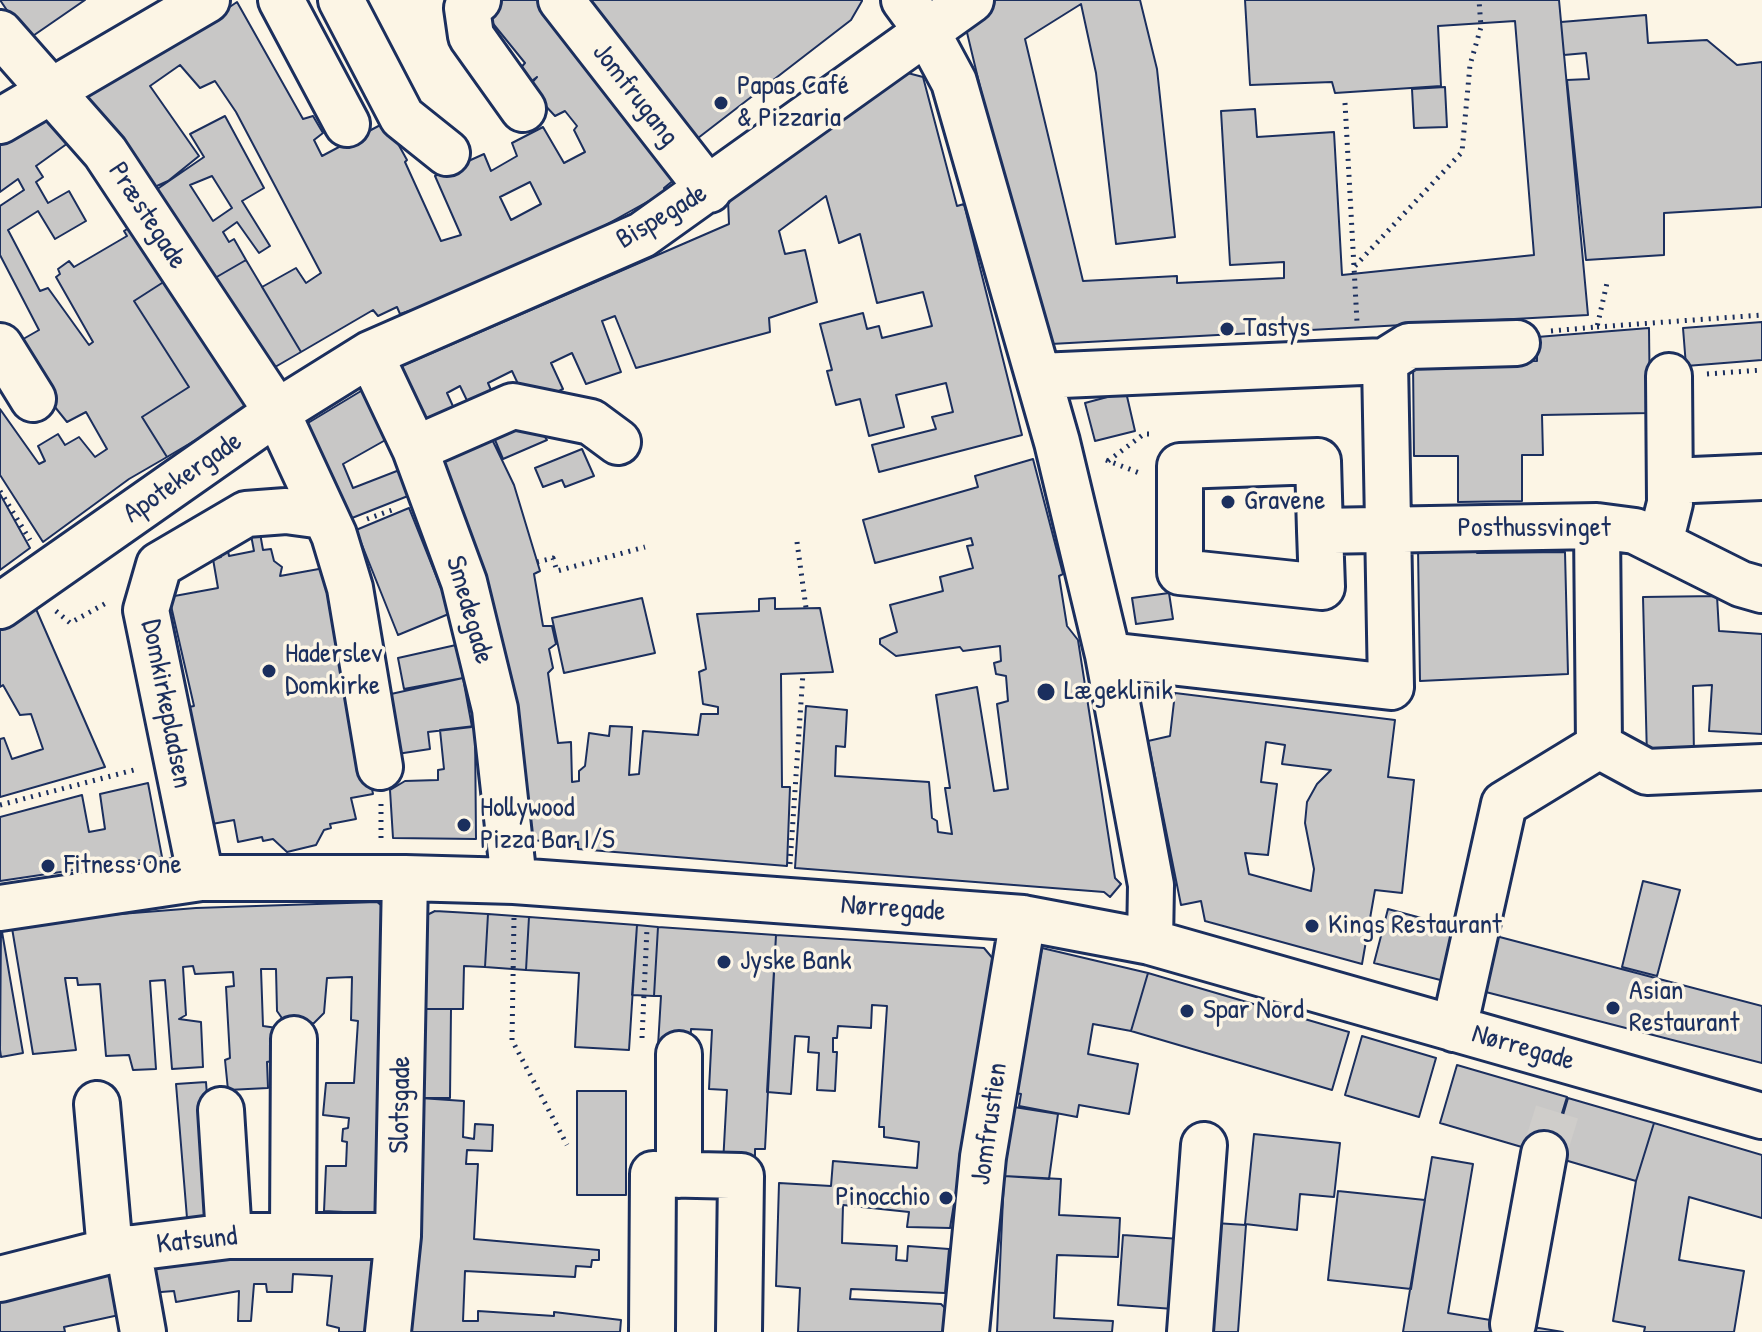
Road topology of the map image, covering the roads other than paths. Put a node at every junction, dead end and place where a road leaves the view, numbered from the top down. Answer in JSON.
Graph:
{"nodes":[{"id":1,"x":207,"y":0,"type":"edge"},
{"id":2,"x":281,"y":0,"type":"edge"},
{"id":3,"x":341,"y":0,"type":"edge"},
{"id":4,"x":478,"y":0,"type":"edge"},
{"id":5,"x":561,"y":0,"type":"edge"},
{"id":6,"x":971,"y":0,"type":"edge"},
{"id":7,"x":915,"y":15,"type":"edge"},
{"id":8,"x":0,"y":33,"type":"edge"},
{"id":9,"x":53,"y":90,"type":"junction"},
{"id":10,"x":523,"y":109,"type":"dead end"},
{"id":11,"x":0,"y":121,"type":"edge"},
{"id":12,"x":347,"y":124,"type":"dead end"},
{"id":13,"x":447,"y":153,"type":"dead end"},
{"id":14,"x":709,"y":190,"type":"junction"},
{"id":15,"x":1517,"y":343,"type":"road end"},
{"id":16,"x":0,"y":346,"type":"edge"},
{"id":17,"x":370,"y":354,"type":"junction"},
{"id":18,"x":1385,"y":361,"type":"junction"},
{"id":19,"x":1039,"y":376,"type":"junction"},
{"id":20,"x":1669,"y":376,"type":"road end"},
{"id":21,"x":33,"y":399,"type":"dead end"},
{"id":22,"x":277,"y":412,"type":"junction"},
{"id":23,"x":618,"y":442,"type":"dead end"},
{"id":24,"x":415,"y":449,"type":"junction"},
{"id":25,"x":1762,"y":477,"type":"edge"},
{"id":26,"x":1670,"y":481,"type":"junction"},
{"id":27,"x":328,"y":526,"type":"junction"},
{"id":28,"x":1597,"y":526,"type":"junction"},
{"id":29,"x":1388,"y":529,"type":"junction"},
{"id":30,"x":1320,"y":531,"type":"junction"},
{"id":31,"x":1660,"y":543,"type":"junction"},
{"id":32,"x":1762,"y":590,"type":"edge"},
{"id":33,"x":0,"y":606,"type":"edge"},
{"id":34,"x":1108,"y":655,"type":"junction"},
{"id":35,"x":1599,"y":746,"type":"junction"},
{"id":36,"x":380,"y":767,"type":"road end"},
{"id":37,"x":1762,"y":767,"type":"edge"},
{"id":38,"x":201,"y":878,"type":"junction"},
{"id":39,"x":392,"y":878,"type":"junction"},
{"id":40,"x":514,"y":881,"type":"junction"},
{"id":41,"x":0,"y":908,"type":"edge"},
{"id":42,"x":1023,"y":918,"type":"junction"},
{"id":43,"x":1150,"y":942,"type":"junction"},
{"id":44,"x":1454,"y":1029,"type":"junction"},
{"id":45,"x":294,"y":1039,"type":"dead end"},
{"id":46,"x":679,"y":1054,"type":"road end"},
{"id":47,"x":97,"y":1104,"type":"dead end"},
{"id":48,"x":221,"y":1110,"type":"dead end"},
{"id":49,"x":1762,"y":1116,"type":"edge"},
{"id":50,"x":1204,"y":1145,"type":"dead end"},
{"id":51,"x":1544,"y":1154,"type":"tunnel mouth"},
{"id":52,"x":679,"y":1175,"type":"junction"},
{"id":53,"x":293,"y":1234,"type":"junction"},
{"id":54,"x":229,"y":1236,"type":"junction"},
{"id":55,"x":398,"y":1236,"type":"junction"},
{"id":56,"x":119,"y":1249,"type":"junction"},
{"id":57,"x":0,"y":1279,"type":"edge"},
{"id":58,"x":1513,"y":1324,"type":"dead end"},
{"id":59,"x":143,"y":1332,"type":"edge"},
{"id":60,"x":388,"y":1332,"type":"edge"},
{"id":61,"x":652,"y":1332,"type":"edge"},
{"id":62,"x":739,"y":1332,"type":"edge"},
{"id":63,"x":966,"y":1332,"type":"edge"},
{"id":64,"x":1190,"y":1332,"type":"edge"}],
"edges":[{"from":1,"to":9,"type":"street"},
{"from":2,"to":12,"type":"street"},
{"from":3,"to":13,"type":"street"},
{"from":4,"to":10,"type":"street"},
{"from":5,"to":14,"type":"street","name":"Jomfrugang"},
{"from":6,"to":7,"type":"street","name":"Bispegade"},
{"from":7,"to":14,"type":"street","name":"Bispegade"},
{"from":7,"to":19,"type":"street"},
{"from":8,"to":9,"type":"street","name":"Præstegade"},
{"from":9,"to":11,"type":"street"},
{"from":9,"to":22,"type":"street","name":"Præstegade"},
{"from":14,"to":17,"type":"street","name":"Bispegade"},
{"from":15,"to":18,"type":"street"},
{"from":16,"to":21,"type":"street"},
{"from":17,"to":22,"type":"street","name":"Apotekergade"},
{"from":17,"to":24,"type":"street","name":"Smedegade"},
{"from":18,"to":19,"type":"street"},
{"from":18,"to":29,"type":"street"},
{"from":19,"to":34,"type":"street"},
{"from":20,"to":26,"type":"street"},
{"from":22,"to":27,"type":"street","name":"Præstegade"},
{"from":22,"to":33,"type":"street","name":"Apotekergade"},
{"from":23,"to":24,"type":"street"},
{"from":24,"to":40,"type":"street","name":"Smedegade"},
{"from":25,"to":26,"type":"street"},
{"from":26,"to":31,"type":"street"},
{"from":27,"to":36,"type":"street","name":"Præstegade"},
{"from":27,"to":38,"type":"street","name":"Domkirkepladsen"},
{"from":28,"to":29,"type":"street","name":"Posthussvinget"},
{"from":28,"to":31,"type":"street","name":"Posthussvinget"},
{"from":28,"to":35,"type":"street"},
{"from":29,"to":30,"type":"street","name":"Posthussvinget"},
{"from":29,"to":34,"type":"street"},
{"from":30,"to":30,"type":"street"},
{"from":31,"to":32,"type":"street","name":"Posthussvinget"},
{"from":34,"to":43,"type":"street"},
{"from":35,"to":37,"type":"street"},
{"from":35,"to":44,"type":"street"},
{"from":38,"to":39,"type":"street","name":"Nørregade"},
{"from":38,"to":41,"type":"street","name":"Nørregade"},
{"from":39,"to":40,"type":"street","name":"Nørregade"},
{"from":39,"to":55,"type":"street","name":"Slotsgade"},
{"from":40,"to":42,"type":"street","name":"Nørregade"},
{"from":42,"to":43,"type":"street","name":"Nørregade"},
{"from":42,"to":63,"type":"street","name":"Jomfrustien"},
{"from":43,"to":44,"type":"street","name":"Nørregade"},
{"from":44,"to":49,"type":"street","name":"Nørregade"},
{"from":45,"to":53,"type":"street"},
{"from":46,"to":52,"type":"street"},
{"from":47,"to":56,"type":"street"},
{"from":48,"to":54,"type":"street"},
{"from":50,"to":64,"type":"street"},
{"from":51,"to":58,"type":"street"},
{"from":52,"to":61,"type":"street"},
{"from":52,"to":62,"type":"street"},
{"from":53,"to":54,"type":"street","name":"Katsund"},
{"from":53,"to":55,"type":"street","name":"Katsund"},
{"from":54,"to":56,"type":"street","name":"Katsund"},
{"from":55,"to":60,"type":"street","name":"Slotsgade"},
{"from":56,"to":57,"type":"street","name":"Katsund"},
{"from":56,"to":59,"type":"street"}]}
